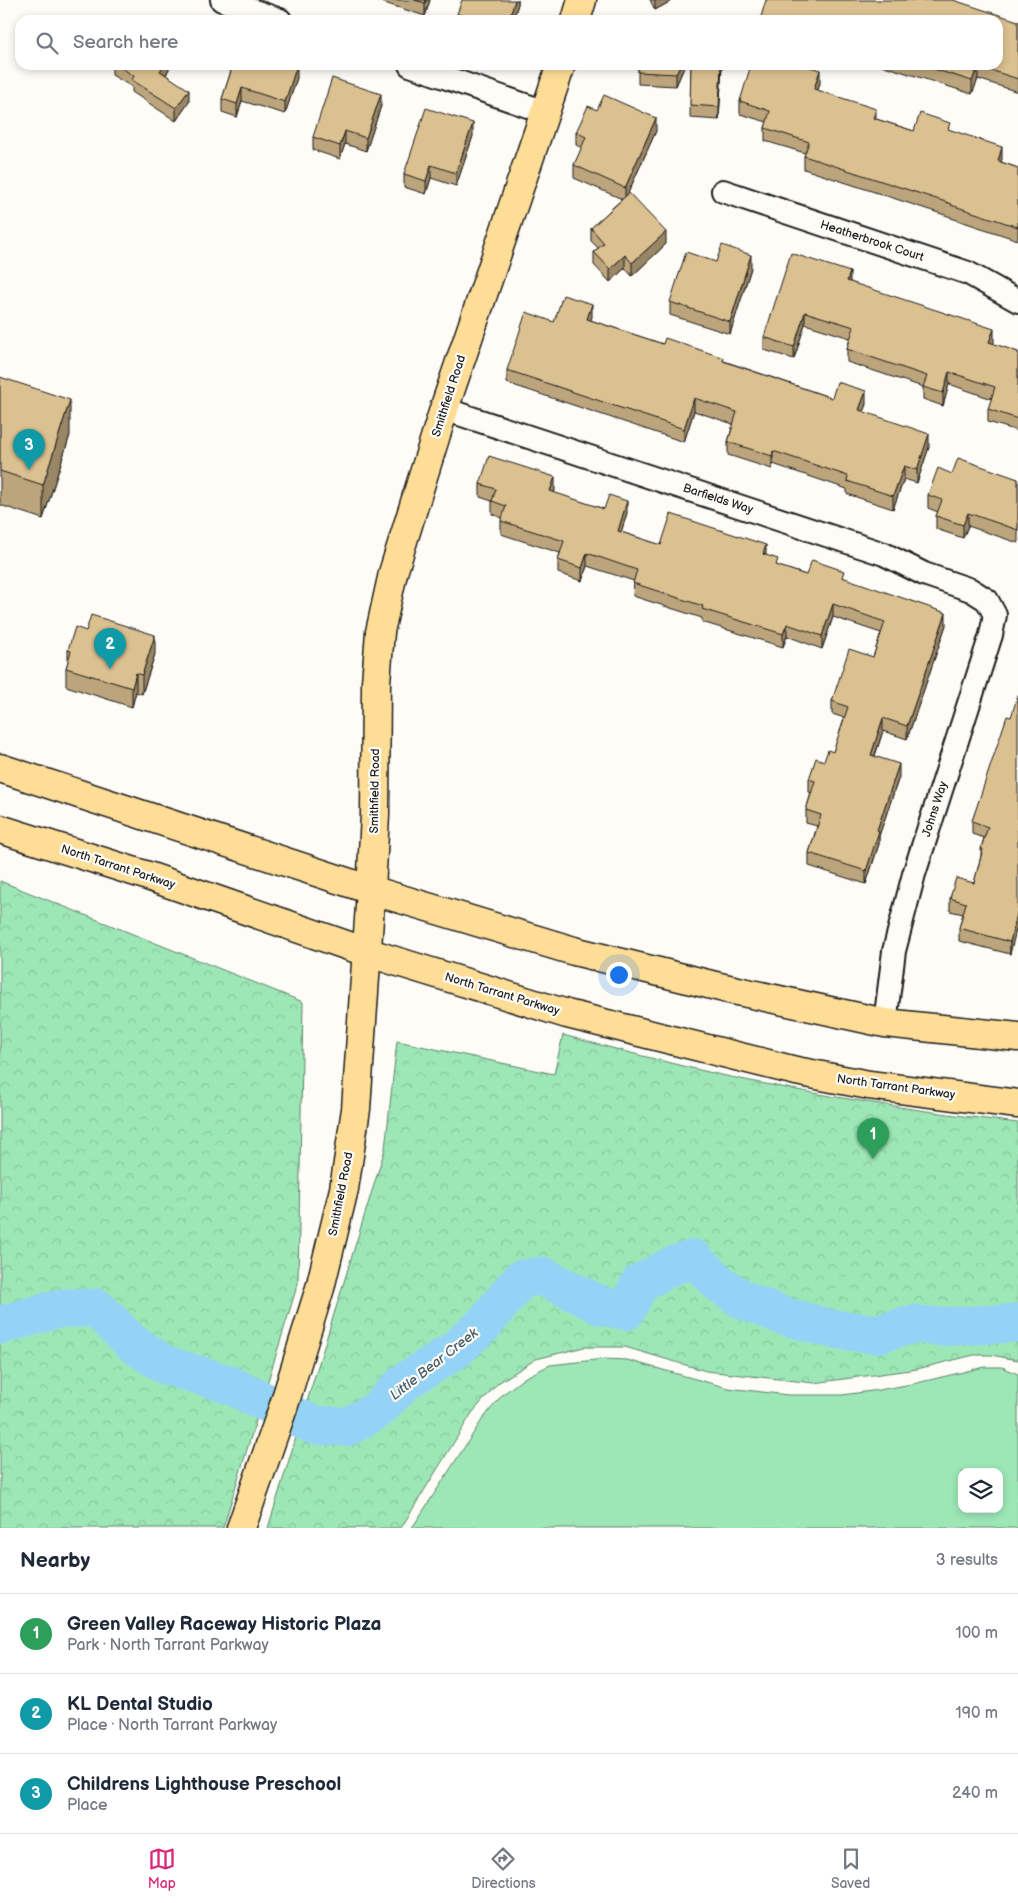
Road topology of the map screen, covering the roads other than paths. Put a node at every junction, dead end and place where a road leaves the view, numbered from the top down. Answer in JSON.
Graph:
{"nodes":[{"id":1,"x":222,"y":0,"type":"edge"},
{"id":2,"x":582,"y":0,"type":"edge"},
{"id":3,"x":266,"y":15,"type":"edge"},
{"id":4,"x":578,"y":15,"type":"edge"},
{"id":5,"x":424,"y":70,"type":"edge"},
{"id":6,"x":559,"y":70,"type":"edge"},
{"id":7,"x":545,"y":112,"type":"junction"},
{"id":8,"x":723,"y":191,"type":"dead end"},
{"id":9,"x":1018,"y":301,"type":"edge"},
{"id":10,"x":444,"y":409,"type":"junction"},
{"id":11,"x":987,"y":600,"type":"joint"},
{"id":12,"x":0,"y":768,"type":"edge"},
{"id":13,"x":0,"y":829,"type":"edge"},
{"id":14,"x":371,"y":890,"type":"junction"},
{"id":15,"x":366,"y":952,"type":"junction"},
{"id":16,"x":885,"y":1023,"type":"junction"},
{"id":17,"x":1018,"y":1037,"type":"edge"},
{"id":18,"x":1018,"y":1104,"type":"edge"},
{"id":19,"x":241,"y":1528,"type":"edge"}],
"edges":[{"from":1,"to":3,"type":"street"},
{"from":2,"to":4,"type":"main road"},
{"from":5,"to":7,"type":"street"},
{"from":6,"to":7,"type":"main road","name":"Smithfield Road"},
{"from":7,"to":10,"type":"main road","name":"Smithfield Road"},
{"from":8,"to":9,"type":"street","name":"Heatherbrook Court"},
{"from":10,"to":11,"type":"street","name":"Barfields Way"},
{"from":10,"to":14,"type":"main road","name":"Smithfield Road"},
{"from":11,"to":16,"type":"street","name":"Johns Way"},
{"from":12,"to":14,"type":"main road"},
{"from":13,"to":15,"type":"main road","name":"North Tarrant Parkway"},
{"from":14,"to":15,"type":"main road","name":"Smithfield Road"},
{"from":14,"to":16,"type":"main road"},
{"from":15,"to":18,"type":"main road","name":"North Tarrant Parkway"},
{"from":15,"to":19,"type":"main road","name":"Smithfield Road"},
{"from":16,"to":17,"type":"main road"}]}
